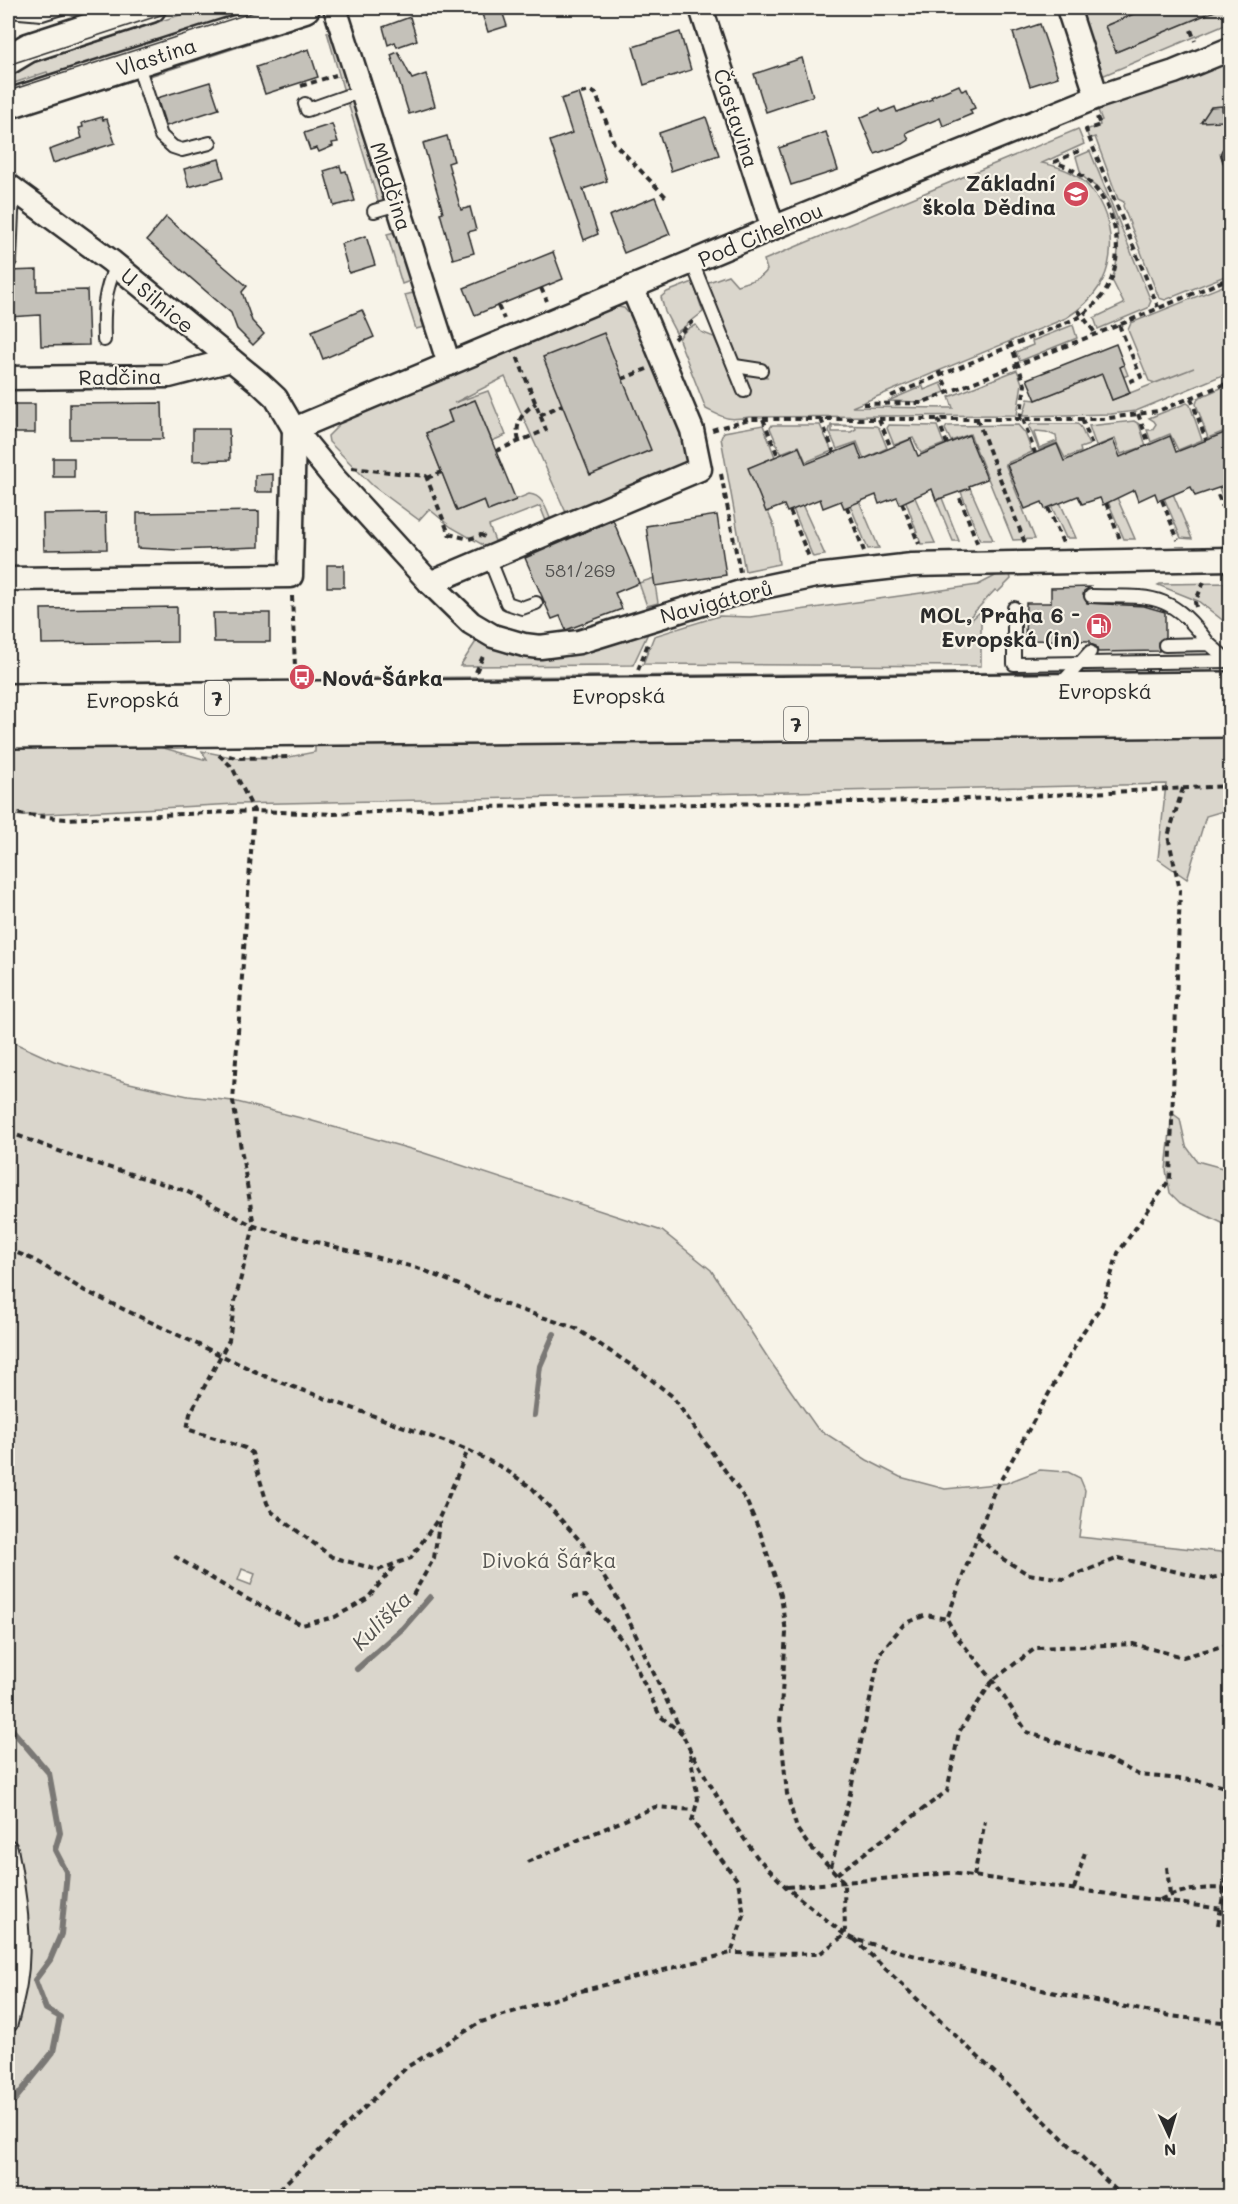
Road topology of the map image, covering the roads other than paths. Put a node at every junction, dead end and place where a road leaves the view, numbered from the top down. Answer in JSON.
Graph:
{"nodes":[{"id":1,"x":61,"y":8,"type":"edge"},
{"id":2,"x":151,"y":8,"type":"edge"},
{"id":3,"x":305,"y":8,"type":"edge"},
{"id":4,"x":334,"y":8,"type":"edge"},
{"id":5,"x":701,"y":8,"type":"edge"},
{"id":6,"x":1068,"y":8,"type":"edge"},
{"id":7,"x":8,"y":11,"type":"edge"},
{"id":8,"x":1230,"y":49,"type":"edge"},
{"id":9,"x":8,"y":60,"type":"edge"},
{"id":10,"x":137,"y":62,"type":"junction"},
{"id":11,"x":361,"y":91,"type":"junction"},
{"id":12,"x":1097,"y":97,"type":"junction"},
{"id":13,"x":8,"y":104,"type":"edge"},
{"id":14,"x":304,"y":104,"type":"dead end"},
{"id":15,"x":210,"y":143,"type":"dead end"},
{"id":16,"x":1230,"y":153,"type":"edge"},
{"id":17,"x":1230,"y":160,"type":"edge"},
{"id":18,"x":11,"y":188,"type":"edge"},
{"id":19,"x":398,"y":204,"type":"junction"},
{"id":20,"x":374,"y":212,"type":"dead end"},
{"id":21,"x":773,"y":228,"type":"junction"},
{"id":22,"x":10,"y":261,"type":"dead end"},
{"id":23,"x":692,"y":262,"type":"junction"},
{"id":24,"x":116,"y":265,"type":"junction"},
{"id":25,"x":632,"y":287,"type":"junction"},
{"id":26,"x":104,"y":340,"type":"dead end"},
{"id":27,"x":231,"y":360,"type":"junction"},
{"id":28,"x":449,"y":364,"type":"junction"},
{"id":29,"x":735,"y":366,"type":"junction"},
{"id":30,"x":761,"y":370,"type":"dead end"},
{"id":31,"x":8,"y":378,"type":"edge"},
{"id":32,"x":744,"y":391,"type":"dead end"},
{"id":33,"x":294,"y":429,"type":"junction"},
{"id":34,"x":498,"y":555,"type":"junction"},
{"id":35,"x":1227,"y":559,"type":"edge"},
{"id":36,"x":8,"y":579,"type":"edge"},
{"id":37,"x":430,"y":583,"type":"junction"},
{"id":38,"x":1091,"y":596,"type":"dead end"},
{"id":39,"x":536,"y":603,"type":"dead end"},
{"id":40,"x":1014,"y":608,"type":"dead end"},
{"id":41,"x":1209,"y":644,"type":"junction"},
{"id":42,"x":1165,"y":645,"type":"dead end"},
{"id":43,"x":1090,"y":652,"type":"dead end"},
{"id":44,"x":1079,"y":664,"type":"junction"},
{"id":45,"x":1230,"y":671,"type":"edge"},
{"id":46,"x":1055,"y":690,"type":"junction"},
{"id":47,"x":8,"y":700,"type":"edge"},
{"id":48,"x":1230,"y":720,"type":"edge"},
{"id":49,"x":8,"y":731,"type":"edge"},
{"id":50,"x":8,"y":1849,"type":"edge"},
{"id":51,"x":8,"y":2024,"type":"edge"}],
"edges":[{"from":1,"to":7,"type":"lane"},
{"from":2,"to":9,"type":"street"},
{"from":3,"to":10,"type":"street","name":"Vlastina"},
{"from":4,"to":11,"type":"street","name":"Mladčina"},
{"from":5,"to":21,"type":"street","name":"Častavina"},
{"from":6,"to":12,"type":"street"},
{"from":8,"to":12,"type":"street","name":"Pod Cihelnou"},
{"from":10,"to":13,"type":"street","name":"Vlastina"},
{"from":10,"to":15,"type":"lane"},
{"from":11,"to":14,"type":"lane"},
{"from":11,"to":19,"type":"street","name":"Mladčina"},
{"from":12,"to":21,"type":"street","name":"Pod Cihelnou"},
{"from":16,"to":17,"type":"lane"},
{"from":18,"to":22,"type":"lane"},
{"from":18,"to":24,"type":"street","name":"U Silnice"},
{"from":19,"to":20,"type":"lane"},
{"from":19,"to":28,"type":"street","name":"Mladčina"},
{"from":21,"to":23,"type":"street","name":"Pod Cihelnou"},
{"from":23,"to":25,"type":"street","name":"Pod Cihelnou"},
{"from":23,"to":29,"type":"lane"},
{"from":24,"to":26,"type":"lane"},
{"from":24,"to":27,"type":"street","name":"U Silnice"},
{"from":25,"to":28,"type":"street","name":"Pod Cihelnou"},
{"from":25,"to":34,"type":"street"},
{"from":27,"to":31,"type":"street","name":"Radčina"},
{"from":27,"to":33,"type":"street","name":"U Silnice"},
{"from":28,"to":33,"type":"street","name":"Pod Cihelnou"},
{"from":29,"to":30,"type":"lane"},
{"from":29,"to":32,"type":"lane"},
{"from":33,"to":36,"type":"street"},
{"from":33,"to":37,"type":"street","name":"Navigátorů"},
{"from":34,"to":37,"type":"street"},
{"from":34,"to":39,"type":"lane"},
{"from":35,"to":37,"type":"street","name":"Navigátorů"},
{"from":38,"to":41,"type":"lane"},
{"from":40,"to":44,"type":"lane"},
{"from":41,"to":42,"type":"lane"},
{"from":41,"to":45,"type":"lane"},
{"from":43,"to":44,"type":"lane"},
{"from":44,"to":45,"type":"lane"},
{"from":44,"to":46,"type":"lane"},
{"from":45,"to":46,"type":"main road","name":"Evropská","number":"7"},
{"from":46,"to":47,"type":"main road","name":"Evropská","number":"7"},
{"from":48,"to":49,"type":"main road","name":"Evropská","number":"7"},
{"from":50,"to":51,"type":"street"}]}
